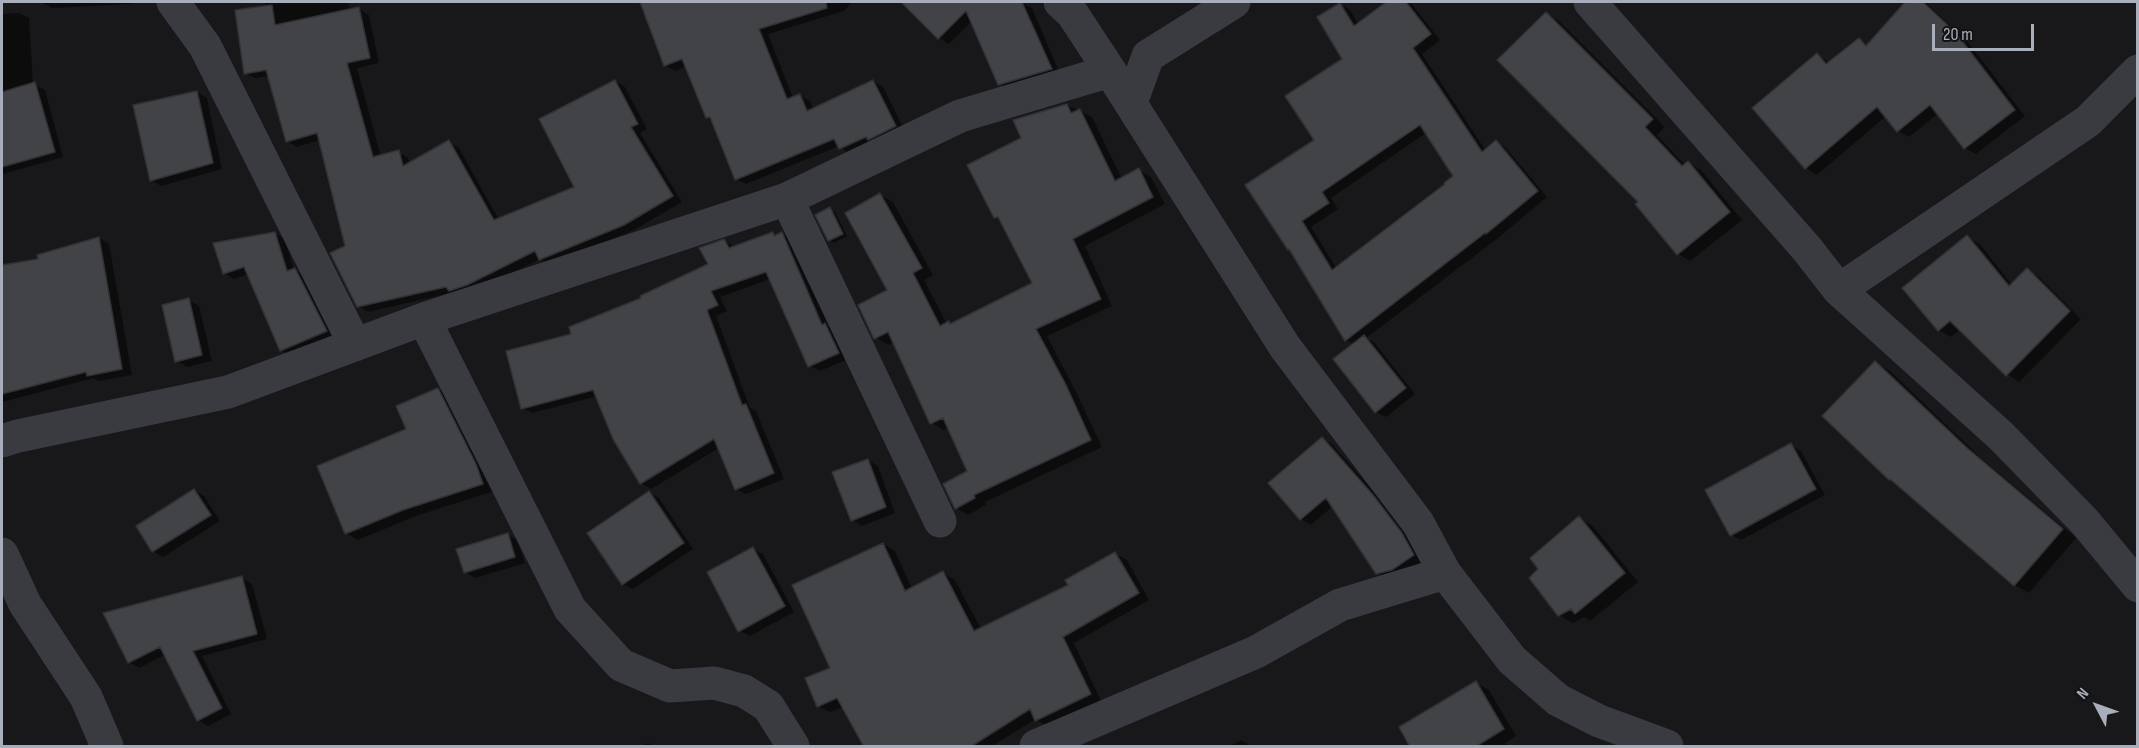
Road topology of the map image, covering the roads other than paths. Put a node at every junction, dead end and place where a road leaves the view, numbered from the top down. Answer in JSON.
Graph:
{"nodes":[{"id":1,"x":173,"y":2,"type":"edge"},
{"id":2,"x":1060,"y":2,"type":"edge"},
{"id":3,"x":1234,"y":2,"type":"edge"},
{"id":4,"x":1590,"y":2,"type":"edge"},
{"id":5,"x":1110,"y":70,"type":"junction"},
{"id":6,"x":2138,"y":71,"type":"edge"},
{"id":7,"x":1131,"y":103,"type":"junction"},
{"id":8,"x":787,"y":199,"type":"junction"},
{"id":9,"x":1839,"y":290,"type":"junction"},
{"id":10,"x":424,"y":319,"type":"junction"},
{"id":11,"x":355,"y":345,"type":"junction"},
{"id":12,"x":2,"y":441,"type":"edge"},
{"id":13,"x":940,"y":521,"type":"dead end"},
{"id":14,"x":2,"y":554,"type":"edge"},
{"id":15,"x":1445,"y":573,"type":"junction"},
{"id":16,"x":2138,"y":586,"type":"edge"},
{"id":17,"x":107,"y":747,"type":"edge"},
{"id":18,"x":793,"y":747,"type":"edge"},
{"id":19,"x":1036,"y":747,"type":"edge"},
{"id":20,"x":1667,"y":747,"type":"edge"}],
"edges":[{"from":1,"to":11,"type":"street"},
{"from":2,"to":5,"type":"street"},
{"from":3,"to":7,"type":"street"},
{"from":4,"to":9,"type":"street"},
{"from":5,"to":7,"type":"street"},
{"from":5,"to":8,"type":"street"},
{"from":6,"to":9,"type":"street"},
{"from":7,"to":15,"type":"street"},
{"from":8,"to":10,"type":"street"},
{"from":8,"to":13,"type":"street"},
{"from":9,"to":16,"type":"street"},
{"from":10,"to":11,"type":"street"},
{"from":10,"to":18,"type":"street"},
{"from":11,"to":12,"type":"street"},
{"from":14,"to":17,"type":"street"},
{"from":15,"to":19,"type":"street"},
{"from":15,"to":20,"type":"street"}]}
